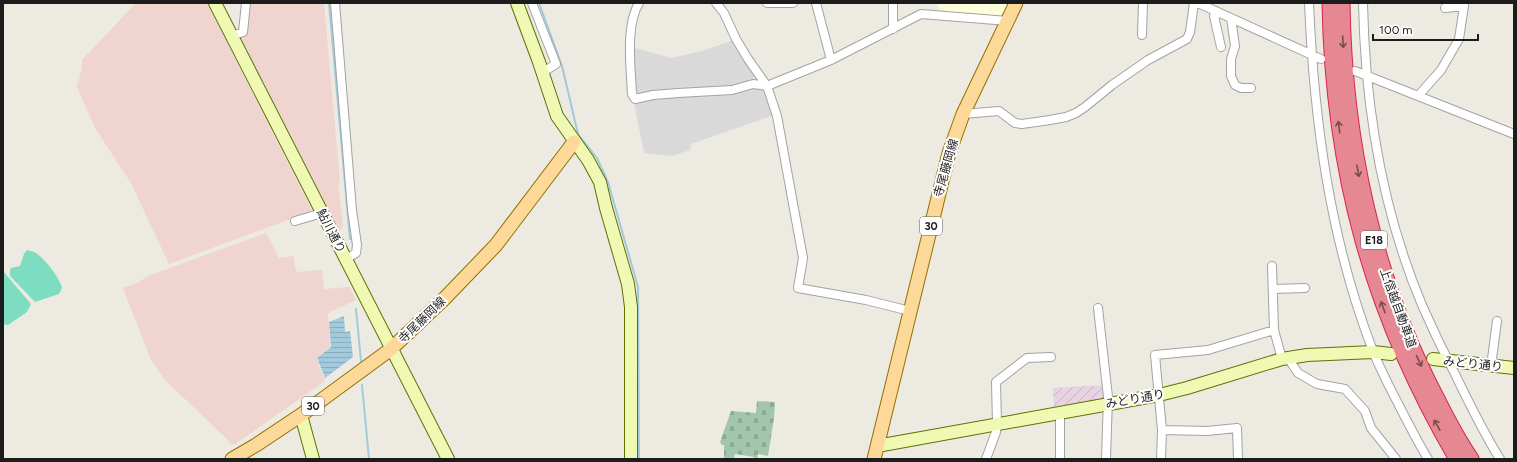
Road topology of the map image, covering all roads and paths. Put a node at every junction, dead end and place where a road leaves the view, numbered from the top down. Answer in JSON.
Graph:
{"nodes":[{"id":1,"x":215,"y":3,"type":"edge"},
{"id":2,"x":246,"y":3,"type":"edge"},
{"id":3,"x":335,"y":3,"type":"edge"},
{"id":4,"x":517,"y":3,"type":"edge"},
{"id":5,"x":532,"y":3,"type":"edge"},
{"id":6,"x":639,"y":3,"type":"edge"},
{"id":7,"x":716,"y":3,"type":"edge"},
{"id":8,"x":767,"y":3,"type":"edge"},
{"id":9,"x":793,"y":3,"type":"edge"},
{"id":10,"x":816,"y":3,"type":"edge"},
{"id":11,"x":893,"y":3,"type":"edge"},
{"id":12,"x":1016,"y":3,"type":"edge"},
{"id":13,"x":1143,"y":3,"type":"edge"},
{"id":14,"x":1194,"y":3,"type":"edge"},
{"id":15,"x":1198,"y":3,"type":"edge"},
{"id":16,"x":1309,"y":3,"type":"edge"},
{"id":17,"x":1330,"y":3,"type":"edge"},
{"id":18,"x":1342,"y":3,"type":"edge"},
{"id":19,"x":1363,"y":3,"type":"edge"},
{"id":20,"x":1445,"y":8,"type":"dead end"},
{"id":21,"x":1219,"y":13,"type":"junction"},
{"id":22,"x":1231,"y":18,"type":"junction"},
{"id":23,"x":1008,"y":21,"type":"junction"},
{"id":24,"x":893,"y":29,"type":"junction"},
{"id":25,"x":1142,"y":35,"type":"dead end"},
{"id":26,"x":231,"y":36,"type":"junction"},
{"id":27,"x":1221,"y":47,"type":"dead end"},
{"id":28,"x":1311,"y":53,"type":"junction"},
{"id":29,"x":1321,"y":58,"type":"dead end"},
{"id":30,"x":831,"y":60,"type":"junction"},
{"id":31,"x":1355,"y":71,"type":"dead end"},
{"id":32,"x":543,"y":72,"type":"junction"},
{"id":33,"x":1368,"y":76,"type":"junction"},
{"id":34,"x":767,"y":86,"type":"junction"},
{"id":35,"x":1251,"y":88,"type":"dead end"},
{"id":36,"x":1418,"y":96,"type":"junction"},
{"id":37,"x":963,"y":114,"type":"junction"},
{"id":38,"x":1514,"y":134,"type":"edge"},
{"id":39,"x":574,"y":142,"type":"junction"},
{"id":40,"x":322,"y":213,"type":"junction"},
{"id":41,"x":295,"y":222,"type":"dead end"},
{"id":42,"x":346,"y":260,"type":"junction"},
{"id":43,"x":1272,"y":266,"type":"dead end"},
{"id":44,"x":1305,"y":288,"type":"dead end"},
{"id":45,"x":1273,"y":289,"type":"junction"},
{"id":46,"x":1098,"y":308,"type":"dead end"},
{"id":47,"x":910,"y":311,"type":"junction"},
{"id":48,"x":1496,"y":321,"type":"dead end"},
{"id":49,"x":1274,"y":330,"type":"junction"},
{"id":50,"x":391,"y":350,"type":"junction"},
{"id":51,"x":1373,"y":352,"type":"junction"},
{"id":52,"x":1391,"y":354,"type":"dead end"},
{"id":53,"x":1052,"y":357,"type":"dead end"},
{"id":54,"x":1285,"y":359,"type":"junction"},
{"id":55,"x":1433,"y":359,"type":"dead end"},
{"id":56,"x":1448,"y":361,"type":"junction"},
{"id":57,"x":1491,"y":366,"type":"junction"},
{"id":58,"x":1514,"y":368,"type":"edge"},
{"id":59,"x":1159,"y":395,"type":"junction"},
{"id":60,"x":1108,"y":404,"type":"junction"},
{"id":61,"x":1060,"y":412,"type":"junction"},
{"id":62,"x":301,"y":415,"type":"junction"},
{"id":63,"x":997,"y":424,"type":"junction"},
{"id":64,"x":1162,"y":430,"type":"junction"},
{"id":65,"x":877,"y":446,"type":"junction"},
{"id":66,"x":232,"y":459,"type":"edge"},
{"id":67,"x":312,"y":459,"type":"edge"},
{"id":68,"x":448,"y":459,"type":"edge"},
{"id":69,"x":631,"y":459,"type":"edge"},
{"id":70,"x":874,"y":459,"type":"edge"},
{"id":71,"x":986,"y":459,"type":"edge"},
{"id":72,"x":1060,"y":459,"type":"edge"},
{"id":73,"x":1106,"y":459,"type":"edge"},
{"id":74,"x":1161,"y":459,"type":"edge"},
{"id":75,"x":1238,"y":459,"type":"edge"},
{"id":76,"x":1396,"y":459,"type":"edge"},
{"id":77,"x":1428,"y":459,"type":"edge"},
{"id":78,"x":1457,"y":459,"type":"edge"},
{"id":79,"x":1471,"y":459,"type":"edge"},
{"id":80,"x":1500,"y":459,"type":"edge"}],
"edges":[{"from":1,"to":26,"type":"street","name":"鮎川通り"},
{"from":2,"to":26,"type":"street"},
{"from":3,"to":42,"type":"street"},
{"from":4,"to":32,"type":"street"},
{"from":5,"to":32,"type":"street"},
{"from":6,"to":34,"type":"street"},
{"from":7,"to":34,"type":"street"},
{"from":8,"to":9,"type":"street"},
{"from":10,"to":30,"type":"street"},
{"from":11,"to":24,"type":"street"},
{"from":12,"to":23,"type":"main road","name":"寺尾藤岡線","number":"30"},
{"from":13,"to":25,"type":"street"},
{"from":14,"to":37,"type":"street"},
{"from":15,"to":21,"type":"street"},
{"from":16,"to":28,"type":"street"},
{"from":78,"to":17,"type":"highway","name":"上信越自動車道","number":"E18","one_way":true},
{"from":18,"to":79,"type":"highway","name":"上信越自動車道","number":"E18","one_way":true},
{"from":19,"to":33,"type":"street"},
{"from":20,"to":36,"type":"street"},
{"from":21,"to":22,"type":"street"},
{"from":21,"to":27,"type":"street"},
{"from":22,"to":28,"type":"street"},
{"from":22,"to":35,"type":"street"},
{"from":23,"to":24,"type":"street"},
{"from":23,"to":37,"type":"main road","name":"寺尾藤岡線","number":"30"},
{"from":24,"to":30,"type":"street"},
{"from":26,"to":40,"type":"street","name":"鮎川通り"},
{"from":28,"to":29,"type":"street"},
{"from":28,"to":51,"type":"street"},
{"from":30,"to":34,"type":"street"},
{"from":31,"to":33,"type":"street"},
{"from":32,"to":39,"type":"street"},
{"from":33,"to":36,"type":"street"},
{"from":33,"to":56,"type":"street"},
{"from":34,"to":47,"type":"street"},
{"from":36,"to":38,"type":"street"},
{"from":37,"to":47,"type":"main road","name":"寺尾藤岡線","number":"30"},
{"from":39,"to":50,"type":"main road","name":"寺尾藤岡線"},
{"from":39,"to":69,"type":"street"},
{"from":40,"to":41,"type":"street"},
{"from":40,"to":42,"type":"street","name":"鮎川通り"},
{"from":42,"to":50,"type":"street","name":"鮎川通り"},
{"from":43,"to":45,"type":"street"},
{"from":44,"to":45,"type":"street"},
{"from":45,"to":49,"type":"street"},
{"from":46,"to":60,"type":"street"},
{"from":47,"to":65,"type":"main road","name":"寺尾藤岡線","number":"30"},
{"from":48,"to":57,"type":"street"},
{"from":49,"to":54,"type":"street"},
{"from":49,"to":59,"type":"street"},
{"from":50,"to":62,"type":"main road","name":"寺尾藤岡線","number":"30"},
{"from":50,"to":68,"type":"street","name":"鮎川通り"},
{"from":51,"to":52,"type":"street","name":"みどり通り"},
{"from":51,"to":54,"type":"street","name":"みどり通り"},
{"from":51,"to":77,"type":"street"},
{"from":53,"to":63,"type":"street"},
{"from":54,"to":59,"type":"street","name":"みどり通り"},
{"from":54,"to":76,"type":"street"},
{"from":55,"to":56,"type":"street","name":"みどり通り"},
{"from":56,"to":57,"type":"street","name":"みどり通り"},
{"from":56,"to":80,"type":"street"},
{"from":57,"to":58,"type":"street","name":"みどり通り"},
{"from":59,"to":60,"type":"street","name":"みどり通り"},
{"from":59,"to":64,"type":"street"},
{"from":60,"to":61,"type":"street","name":"みどり通り"},
{"from":60,"to":73,"type":"street"},
{"from":61,"to":63,"type":"street","name":"みどり通り"},
{"from":61,"to":72,"type":"street"},
{"from":62,"to":66,"type":"main road","name":"寺尾藤岡線","number":"30"},
{"from":62,"to":67,"type":"street"},
{"from":63,"to":65,"type":"street","name":"みどり通り"},
{"from":63,"to":71,"type":"street"},
{"from":64,"to":74,"type":"street"},
{"from":64,"to":75,"type":"street"},
{"from":65,"to":70,"type":"main road","name":"寺尾藤岡線","number":"30"}]}
